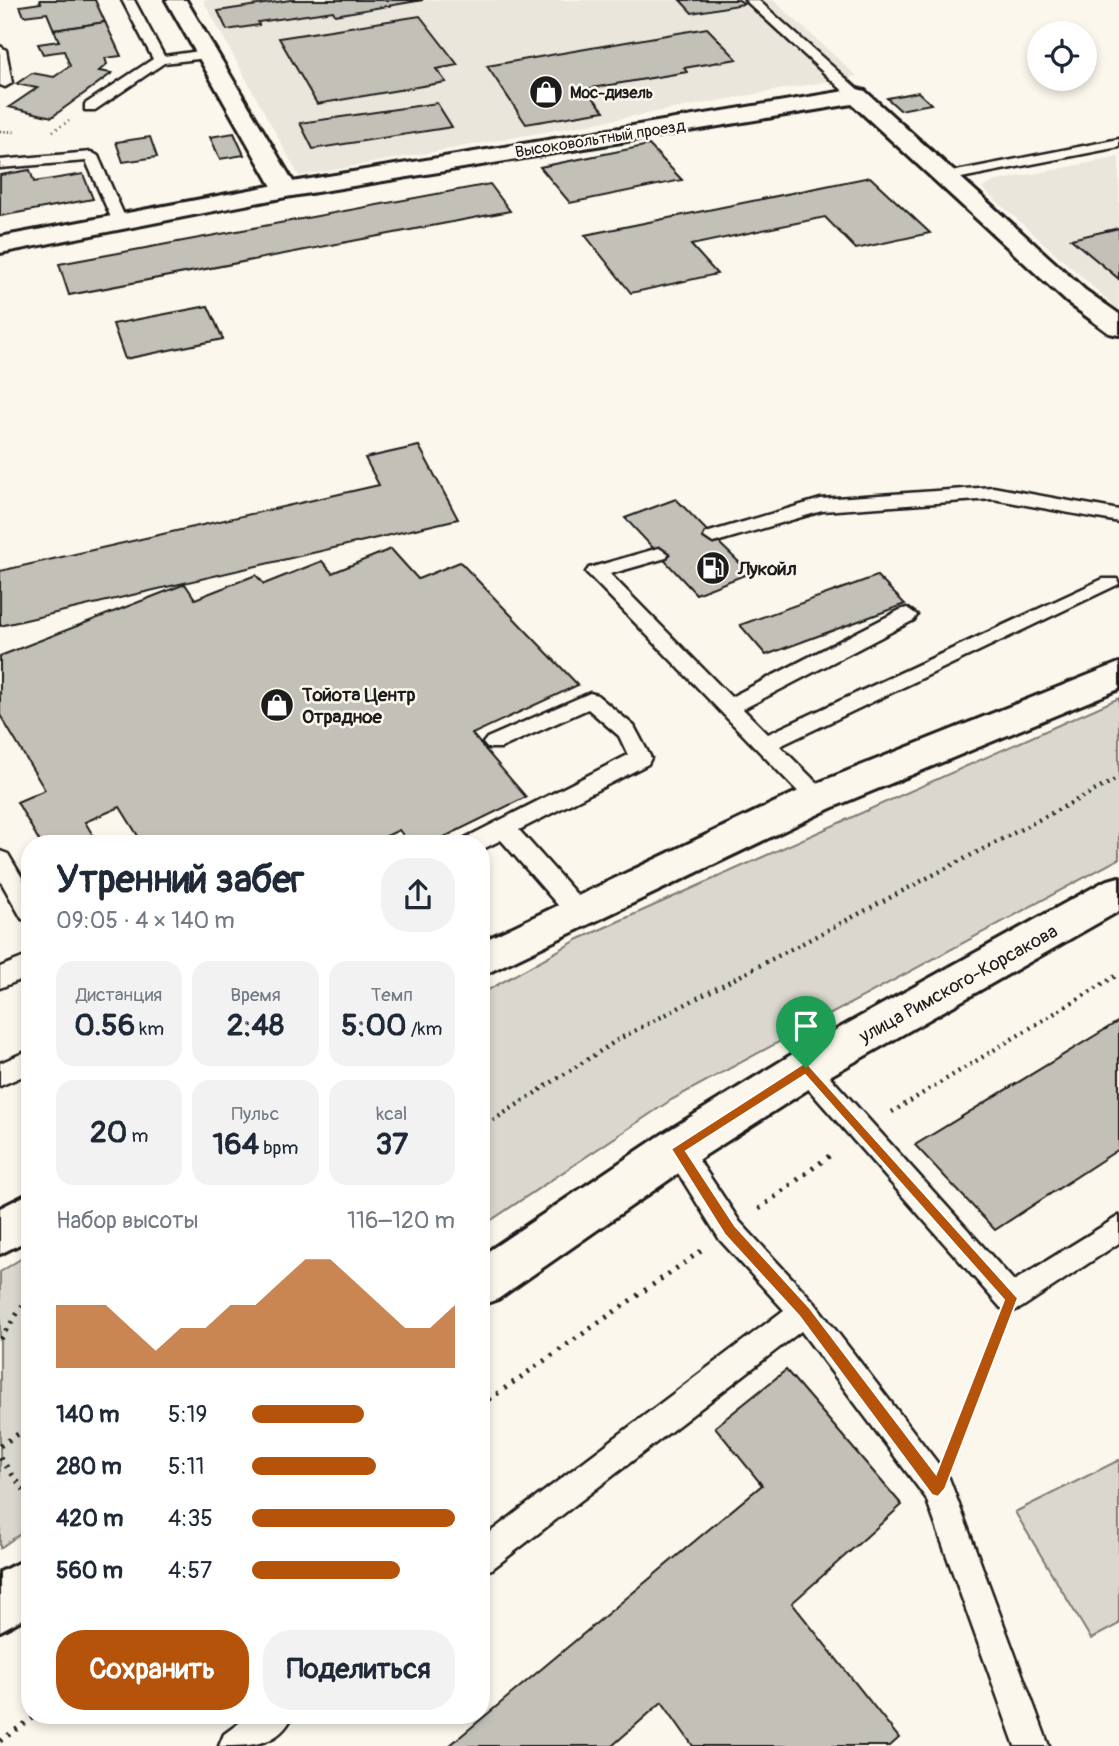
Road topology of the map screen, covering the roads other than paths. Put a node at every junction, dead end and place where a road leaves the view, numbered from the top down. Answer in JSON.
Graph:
{"nodes":[{"id":1,"x":128,"y":0,"type":"edge"},
{"id":2,"x":176,"y":0,"type":"edge"},
{"id":3,"x":751,"y":0,"type":"edge"},
{"id":4,"x":0,"y":50,"type":"edge"},
{"id":5,"x":207,"y":54,"type":"junction"},
{"id":6,"x":160,"y":60,"type":"junction"},
{"id":7,"x":5,"y":83,"type":"dead end"},
{"id":8,"x":857,"y":96,"type":"junction"},
{"id":9,"x":90,"y":107,"type":"road end"},
{"id":10,"x":1119,"y":143,"type":"edge"},
{"id":11,"x":0,"y":164,"type":"edge"},
{"id":12,"x":946,"y":177,"type":"junction"},
{"id":13,"x":286,"y":190,"type":"junction"},
{"id":14,"x":120,"y":222,"type":"junction"},
{"id":15,"x":0,"y":245,"type":"edge"},
{"id":16,"x":1119,"y":327,"type":"edge"},
{"id":17,"x":1119,"y":516,"type":"edge"},
{"id":18,"x":713,"y":537,"type":"dead end"},
{"id":19,"x":659,"y":554,"type":"dead end"},
{"id":20,"x":1110,"y":583,"type":"dead end"},
{"id":21,"x":907,"y":615,"type":"dead end"},
{"id":22,"x":1119,"y":675,"type":"edge"},
{"id":23,"x":729,"y":707,"type":"junction"},
{"id":24,"x":494,"y":743,"type":"dead end"},
{"id":25,"x":765,"y":744,"type":"junction"},
{"id":26,"x":818,"y":797,"type":"junction"},
{"id":27,"x":504,"y":828,"type":"junction"},
{"id":28,"x":490,"y":835,"type":"edge"},
{"id":29,"x":0,"y":860,"type":"edge"},
{"id":30,"x":1119,"y":892,"type":"edge"},
{"id":31,"x":21,"y":896,"type":"edge"},
{"id":32,"x":578,"y":912,"type":"junction"},
{"id":33,"x":490,"y":956,"type":"edge"},
{"id":34,"x":21,"y":969,"type":"edge"},
{"id":35,"x":0,"y":978,"type":"edge"},
{"id":36,"x":21,"y":1065,"type":"edge"},
{"id":37,"x":806,"y":1068,"type":"junction"},
{"id":38,"x":0,"y":1075,"type":"edge"},
{"id":39,"x":677,"y":1149,"type":"junction"},
{"id":40,"x":21,"y":1220,"type":"edge"},
{"id":41,"x":1119,"y":1228,"type":"edge"},
{"id":42,"x":0,"y":1233,"type":"edge"},
{"id":43,"x":490,"y":1277,"type":"edge"},
{"id":44,"x":804,"y":1312,"type":"junction"},
{"id":45,"x":490,"y":1552,"type":"edge"},
{"id":46,"x":21,"y":1589,"type":"edge"},
{"id":47,"x":0,"y":1604,"type":"edge"},
{"id":48,"x":265,"y":1724,"type":"edge"},
{"id":49,"x":236,"y":1746,"type":"edge"},
{"id":50,"x":1032,"y":1746,"type":"edge"}],
"edges":[{"from":1,"to":6,"type":"lane"},
{"from":2,"to":5,"type":"street"},
{"from":3,"to":8,"type":"lane"},
{"from":4,"to":7,"type":"lane"},
{"from":5,"to":6,"type":"lane"},
{"from":5,"to":13,"type":"street"},
{"from":6,"to":9,"type":"lane"},
{"from":8,"to":12,"type":"street"},
{"from":8,"to":13,"type":"street","name":"Высоковольтный проезд"},
{"from":10,"to":12,"type":"lane"},
{"from":11,"to":14,"type":"lane"},
{"from":12,"to":16,"type":"street"},
{"from":13,"to":14,"type":"street","name":"Высоковольтный проезд"},
{"from":14,"to":15,"type":"street","name":"Высоковольтный проезд"},
{"from":17,"to":18,"type":"lane"},
{"from":19,"to":23,"type":"lane"},
{"from":20,"to":25,"type":"lane"},
{"from":21,"to":23,"type":"lane"},
{"from":22,"to":26,"type":"street"},
{"from":23,"to":25,"type":"lane"},
{"from":24,"to":27,"type":"lane"},
{"from":25,"to":26,"type":"lane"},
{"from":26,"to":32,"type":"street"},
{"from":27,"to":28,"type":"lane"},
{"from":27,"to":32,"type":"lane"},
{"from":29,"to":31,"type":"lane"},
{"from":30,"to":37,"type":"street","name":"улица Римского-Корсакова"},
{"from":32,"to":33,"type":"street"},
{"from":34,"to":35,"type":"lane"},
{"from":36,"to":38,"type":"lane"},
{"from":37,"to":39,"type":"street","name":"улица Римского-Корсакова"},
{"from":37,"to":41,"type":"lane"},
{"from":39,"to":43,"type":"street","name":"улица Римского-Корсакова"},
{"from":39,"to":44,"type":"lane"},
{"from":40,"to":42,"type":"street"},
{"from":44,"to":45,"type":"lane"},
{"from":44,"to":50,"type":"lane"},
{"from":46,"to":47,"type":"street"},
{"from":48,"to":49,"type":"lane"}]}
